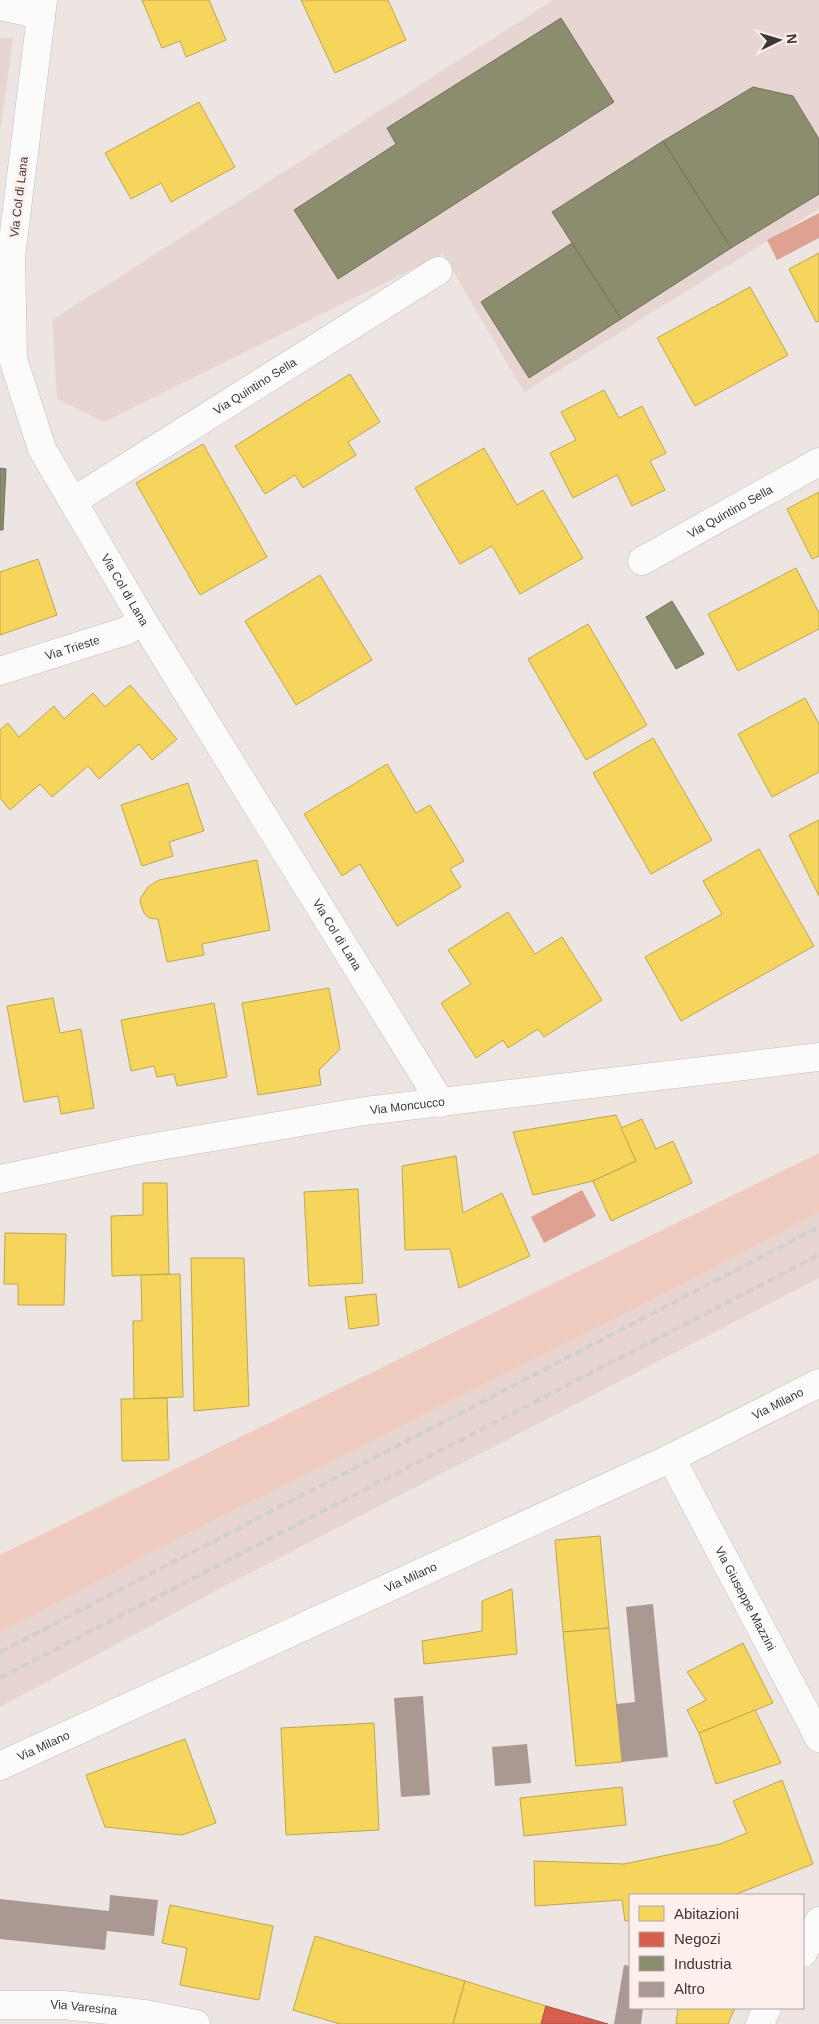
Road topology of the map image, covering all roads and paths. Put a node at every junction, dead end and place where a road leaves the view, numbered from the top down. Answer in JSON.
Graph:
{"nodes":[{"id":1,"x":0,"y":6,"type":"edge"},
{"id":2,"x":42,"y":7,"type":"edge"},
{"id":3,"x":438,"y":271,"type":"dead end"},
{"id":4,"x":819,"y":462,"type":"edge"},
{"id":5,"x":72,"y":501,"type":"junction"},
{"id":6,"x":642,"y":561,"type":"dead end"},
{"id":7,"x":143,"y":621,"type":"junction"},
{"id":8,"x":0,"y":670,"type":"edge"},
{"id":9,"x":819,"y":1058,"type":"edge"},
{"id":10,"x":441,"y":1103,"type":"junction"},
{"id":11,"x":0,"y":1178,"type":"edge"},
{"id":12,"x":819,"y":1382,"type":"edge"},
{"id":13,"x":671,"y":1458,"type":"junction"},
{"id":14,"x":819,"y":1738,"type":"edge"},
{"id":15,"x":0,"y":1766,"type":"edge"},
{"id":16,"x":819,"y":1921,"type":"edge"},
{"id":17,"x":804,"y":1951,"type":"edge"},
{"id":18,"x":0,"y":2005,"type":"edge"},
{"id":19,"x":767,"y":2009,"type":"edge"},
{"id":20,"x":145,"y":2019,"type":"edge"},
{"id":21,"x":196,"y":2024,"type":"edge"},
{"id":22,"x":760,"y":2024,"type":"edge"}],
"edges":[{"from":1,"to":2,"type":"street"},
{"from":2,"to":5,"type":"street","name":"Via Col di Lana"},
{"from":3,"to":5,"type":"street","name":"Via Quintino Sella"},
{"from":4,"to":6,"type":"street","name":"Via Quintino Sella"},
{"from":5,"to":7,"type":"street","name":"Via Col di Lana"},
{"from":7,"to":8,"type":"street","name":"Via Trieste"},
{"from":7,"to":10,"type":"street","name":"Via Col di Lana"},
{"from":9,"to":10,"type":"street","name":"Via Moncucco"},
{"from":10,"to":11,"type":"street","name":"Via Moncucco"},
{"from":12,"to":13,"type":"street","name":"Via Milano"},
{"from":13,"to":14,"type":"street","name":"Via Giuseppe Mazzini"},
{"from":13,"to":15,"type":"street","name":"Via Milano"},
{"from":16,"to":17,"type":"street"},
{"from":18,"to":20,"type":"street","name":"Via Varesina"},
{"from":19,"to":22,"type":"street"},
{"from":20,"to":21,"type":"street","name":"Via Varesina"}]}
